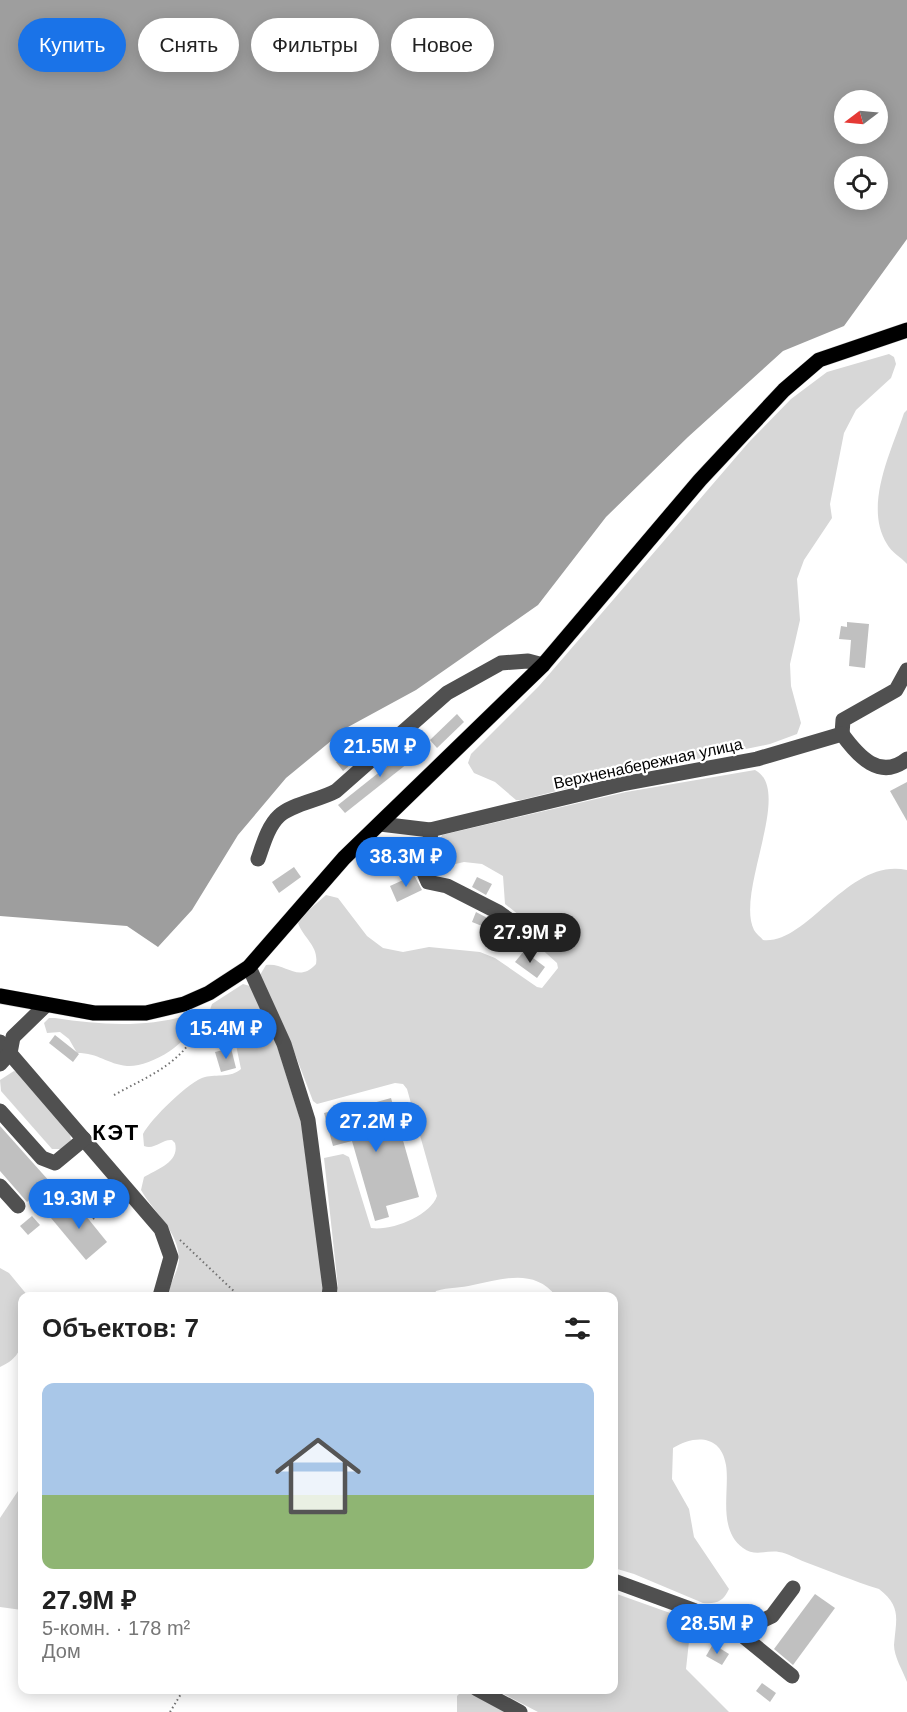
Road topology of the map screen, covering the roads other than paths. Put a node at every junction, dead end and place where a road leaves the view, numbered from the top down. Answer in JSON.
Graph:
{"nodes":[{"id":1,"x":907,"y":331,"type":"edge"},
{"id":2,"x":543,"y":666,"type":"junction"},
{"id":3,"x":907,"y":670,"type":"edge"},
{"id":4,"x":842,"y":734,"type":"junction"},
{"id":5,"x":907,"y":759,"type":"edge"},
{"id":6,"x":380,"y":824,"type":"junction"},
{"id":7,"x":430,"y":830,"type":"junction"},
{"id":8,"x":258,"y":859,"type":"dead end"},
{"id":9,"x":527,"y":941,"type":"dead end"},
{"id":10,"x":249,"y":967,"type":"junction"},
{"id":11,"x":0,"y":996,"type":"edge"},
{"id":12,"x":46,"y":1005,"type":"junction"},
{"id":13,"x":3,"y":1053,"type":"edge"},
{"id":14,"x":0,"y":1111,"type":"edge"},
{"id":15,"x":84,"y":1139,"type":"junction"},
{"id":16,"x":0,"y":1186,"type":"edge"},
{"id":17,"x":18,"y":1206,"type":"dead end"},
{"id":18,"x":161,"y":1292,"type":"edge"},
{"id":19,"x":330,"y":1292,"type":"edge"},
{"id":20,"x":618,"y":1582,"type":"edge"},
{"id":21,"x":793,"y":1588,"type":"dead end"},
{"id":22,"x":738,"y":1632,"type":"junction"},
{"id":23,"x":792,"y":1676,"type":"dead end"},
{"id":24,"x":486,"y":1694,"type":"edge"},
{"id":25,"x":520,"y":1712,"type":"edge"}],
"edges":[{"from":1,"to":2,"type":"main road"},
{"from":2,"to":6,"type":"main road"},
{"from":2,"to":8,"type":"street"},
{"from":3,"to":4,"type":"street"},
{"from":4,"to":5,"type":"street"},
{"from":4,"to":7,"type":"street","name":"Верхненабережная улица"},
{"from":6,"to":7,"type":"street","name":"Верхненабережная улица"},
{"from":6,"to":10,"type":"main road"},
{"from":7,"to":9,"type":"street"},
{"from":10,"to":12,"type":"main road"},
{"from":10,"to":19,"type":"street"},
{"from":11,"to":12,"type":"main road"},
{"from":12,"to":13,"type":"street"},
{"from":13,"to":15,"type":"street"},
{"from":14,"to":15,"type":"street"},
{"from":15,"to":18,"type":"street"},
{"from":16,"to":17,"type":"street"},
{"from":20,"to":22,"type":"street"},
{"from":21,"to":22,"type":"street"},
{"from":22,"to":23,"type":"street"},
{"from":24,"to":25,"type":"street"}]}
